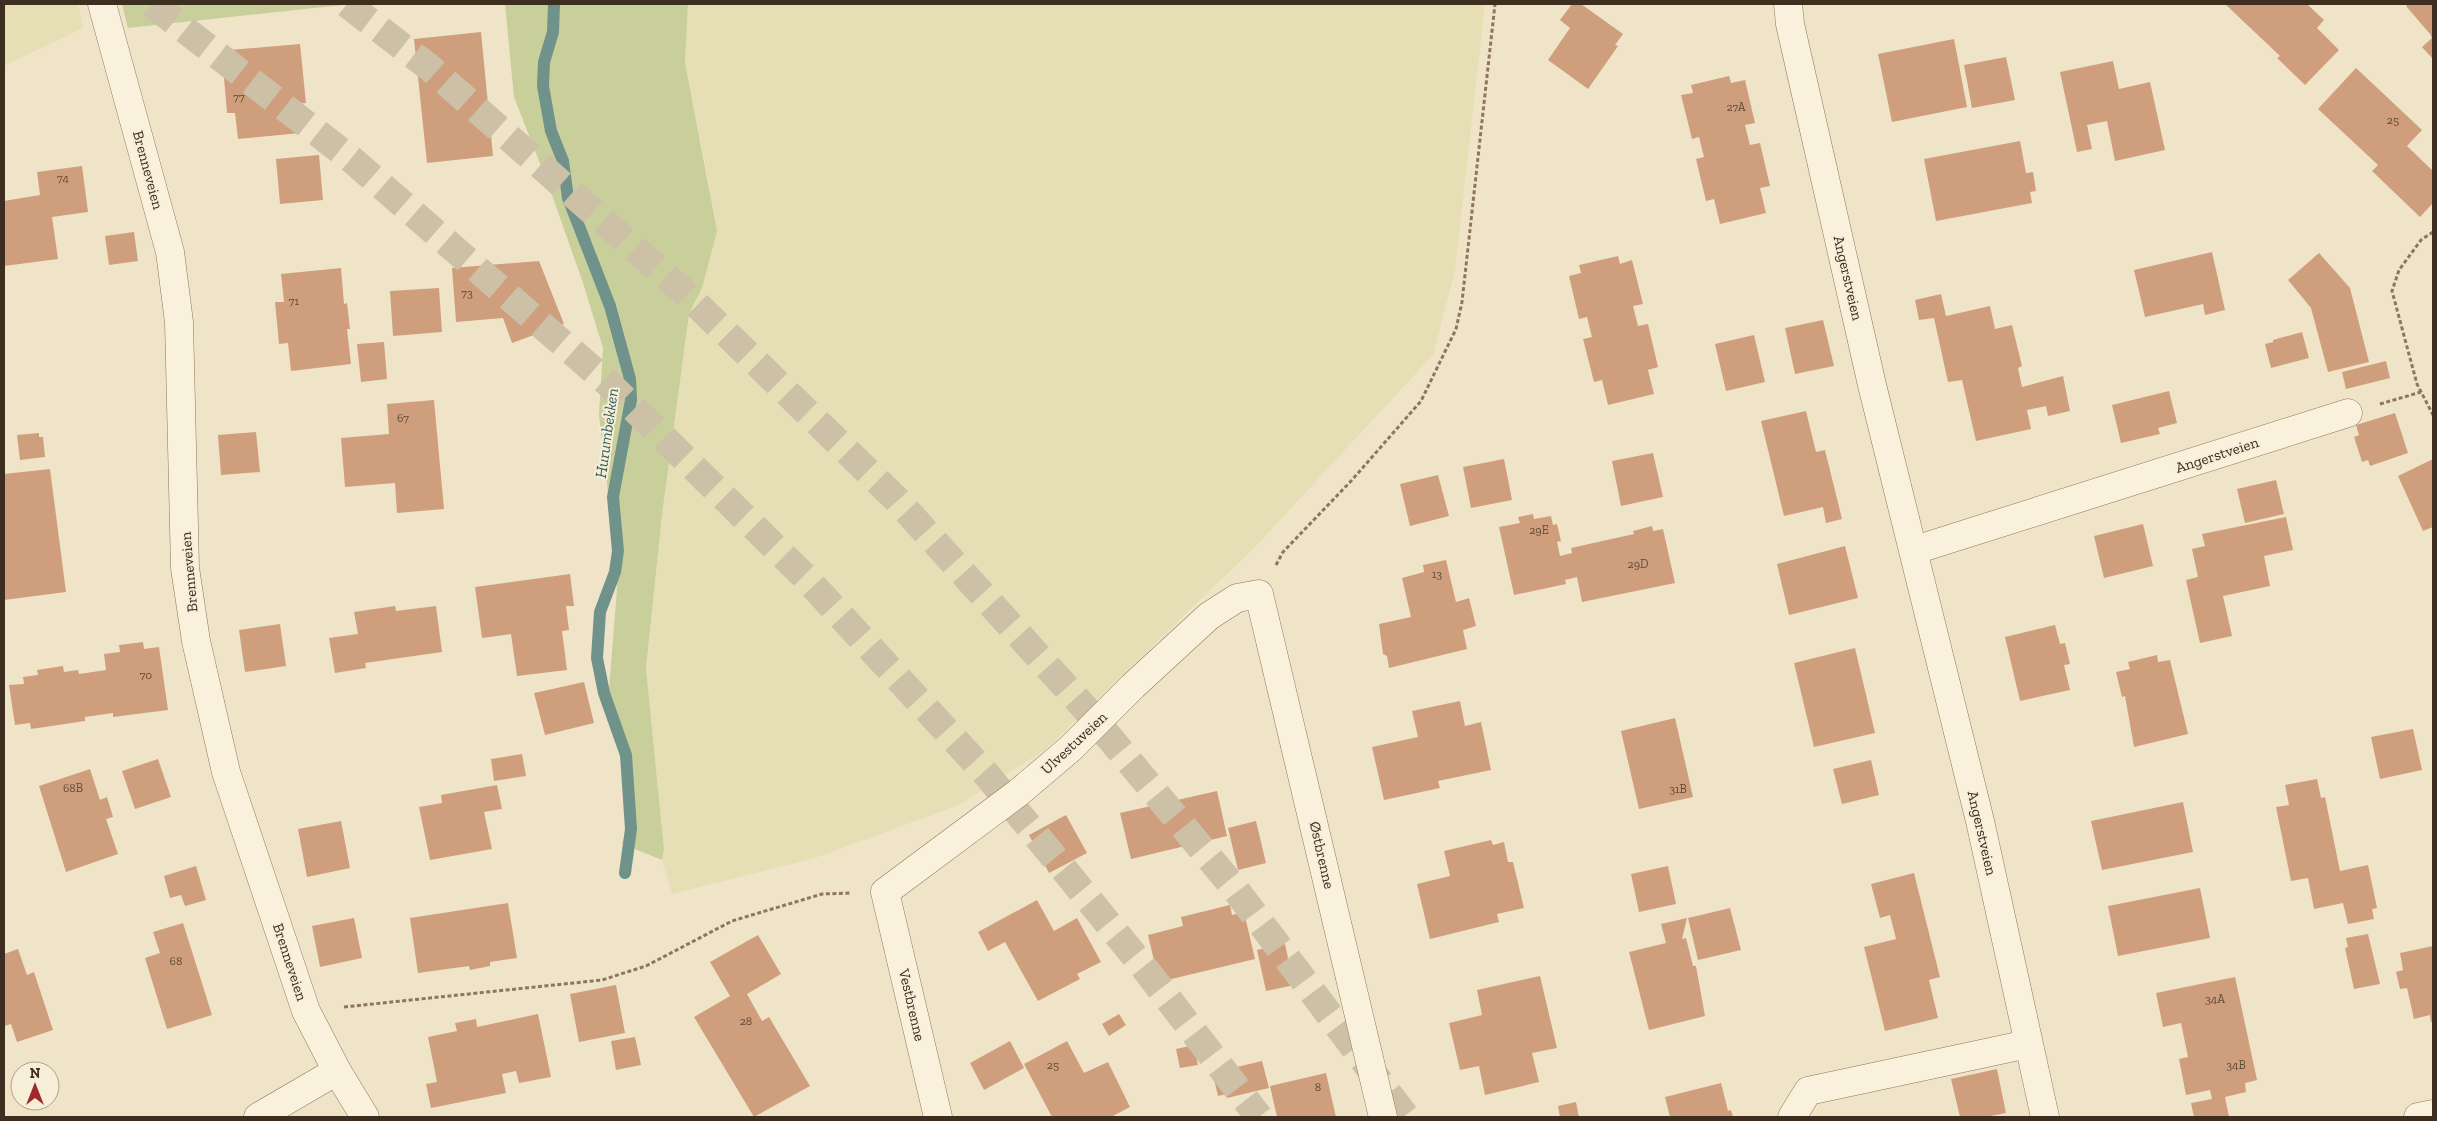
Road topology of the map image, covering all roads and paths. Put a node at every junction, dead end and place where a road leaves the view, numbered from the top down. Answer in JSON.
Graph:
{"nodes":[{"id":1,"x":102,"y":4,"type":"edge"},
{"id":2,"x":1495,"y":4,"type":"edge"},
{"id":3,"x":1788,"y":4,"type":"edge"},
{"id":4,"x":2433,"y":232,"type":"edge"},
{"id":5,"x":2421,"y":392,"type":"junction"},
{"id":6,"x":2348,"y":413,"type":"joint"},
{"id":7,"x":2433,"y":415,"type":"edge"},
{"id":8,"x":1915,"y":550,"type":"junction"},
{"id":9,"x":1259,"y":594,"type":"junction"},
{"id":10,"x":885,"y":892,"type":"junction"},
{"id":11,"x":306,"y":1012,"type":"junction"},
{"id":12,"x":2028,"y":1044,"type":"junction"},
{"id":13,"x":337,"y":1071,"type":"junction"},
{"id":14,"x":2433,"y":1114,"type":"edge"},
{"id":15,"x":258,"y":1117,"type":"edge"},
{"id":16,"x":364,"y":1117,"type":"edge"},
{"id":17,"x":938,"y":1117,"type":"edge"},
{"id":18,"x":1383,"y":1117,"type":"edge"},
{"id":19,"x":1792,"y":1117,"type":"edge"},
{"id":20,"x":2045,"y":1117,"type":"edge"},
{"id":21,"x":2418,"y":1117,"type":"edge"}],
"edges":[{"from":1,"to":11,"type":"street","name":"Brenneveien"},
{"from":2,"to":9,"type":"path"},
{"from":3,"to":8,"type":"street","name":"Angerstveien"},
{"from":4,"to":5,"type":"path"},
{"from":5,"to":6,"type":"path"},
{"from":5,"to":7,"type":"path"},
{"from":6,"to":8,"type":"street","name":"Angerstveien"},
{"from":8,"to":12,"type":"street","name":"Angerstveien"},
{"from":9,"to":10,"type":"street","name":"Ulvestuveien"},
{"from":9,"to":18,"type":"street","name":"Østbrenne"},
{"from":10,"to":11,"type":"path"},
{"from":10,"to":17,"type":"street","name":"Vestbrenne"},
{"from":11,"to":13,"type":"street","name":"Brenneveien"},
{"from":12,"to":19,"type":"street"},
{"from":12,"to":20,"type":"street","name":"Angerstveien"},
{"from":13,"to":15,"type":"street"},
{"from":13,"to":16,"type":"street","name":"Brenneveien"},
{"from":14,"to":21,"type":"street"}]}
